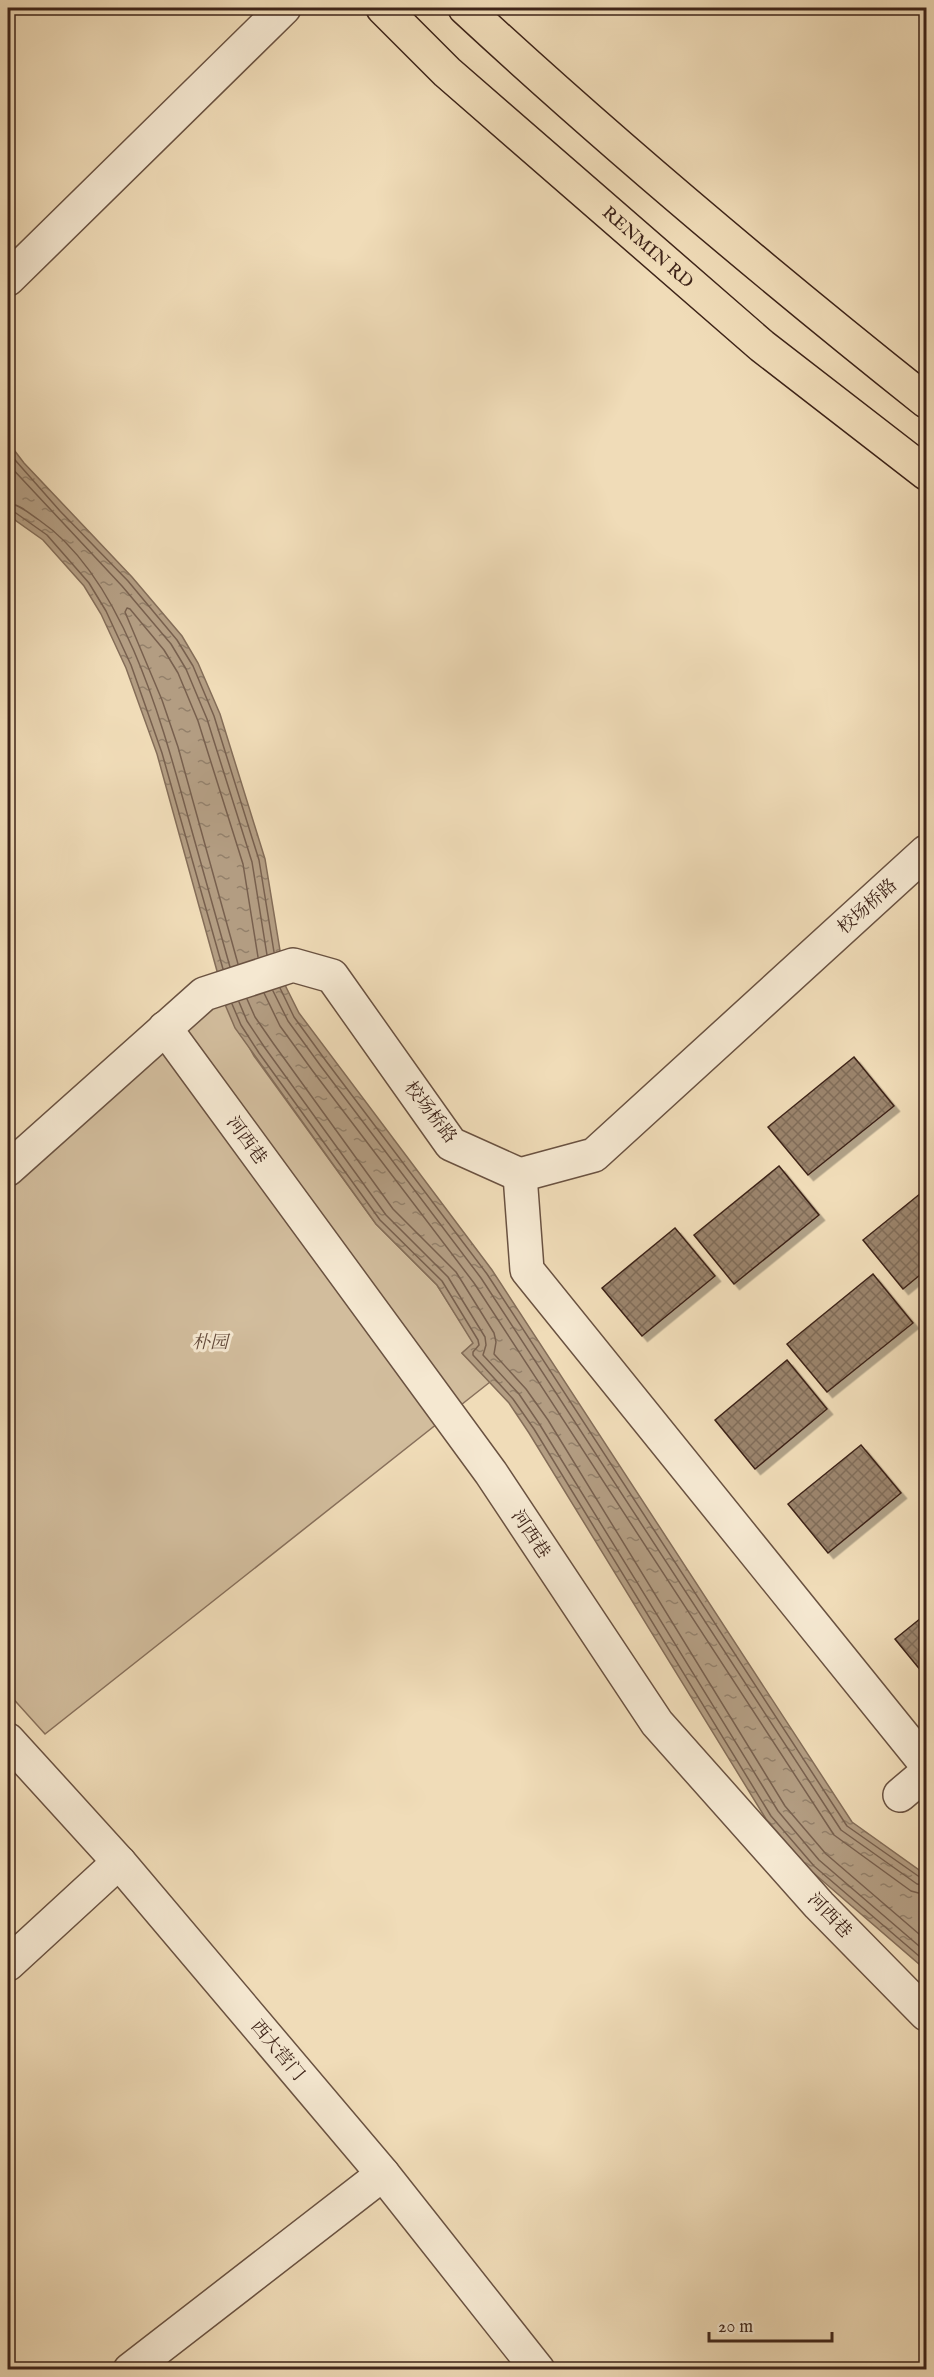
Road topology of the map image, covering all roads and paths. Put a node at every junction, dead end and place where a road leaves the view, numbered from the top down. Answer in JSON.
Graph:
{"nodes":[{"id":1,"x":284,"y":8,"type":"edge"},
{"id":2,"x":383,"y":8,"type":"edge"},
{"id":3,"x":465,"y":8,"type":"edge"},
{"id":4,"x":8,"y":279,"type":"edge"},
{"id":5,"x":927,"y":401,"type":"edge"},
{"id":6,"x":927,"y":473,"type":"edge"},
{"id":7,"x":927,"y":852,"type":"edge"},
{"id":8,"x":165,"y":1028,"type":"junction"},
{"id":9,"x":8,"y":1170,"type":"edge"},
{"id":10,"x":520,"y":1175,"type":"junction"},
{"id":11,"x":8,"y":1740,"type":"edge"},
{"id":12,"x":927,"y":1764,"type":"edge"},
{"id":13,"x":927,"y":1773,"type":"edge"},
{"id":14,"x":900,"y":1795,"type":"dead end"},
{"id":15,"x":118,"y":1862,"type":"junction"},
{"id":16,"x":8,"y":1964,"type":"edge"},
{"id":17,"x":927,"y":2014,"type":"edge"},
{"id":18,"x":383,"y":2174,"type":"junction"},
{"id":19,"x":130,"y":2370,"type":"edge"},
{"id":20,"x":538,"y":2370,"type":"edge"}],
"edges":[{"from":1,"to":4,"type":"street"},
{"from":2,"to":6,"type":"main road","name":"RENMIN RD"},
{"from":3,"to":5,"type":"main road"},
{"from":7,"to":10,"type":"street","name":"校场桥路"},
{"from":8,"to":9,"type":"street","name":"校场桥路"},
{"from":8,"to":10,"type":"street","name":"校场桥路"},
{"from":8,"to":17,"type":"street","name":"河西巷"},
{"from":10,"to":12,"type":"street"},
{"from":11,"to":15,"type":"street","name":"西大营门"},
{"from":13,"to":14,"type":"street"},
{"from":15,"to":16,"type":"street"},
{"from":15,"to":18,"type":"street","name":"西大营门"},
{"from":18,"to":19,"type":"street"},
{"from":18,"to":20,"type":"street","name":"西大营门"}]}
